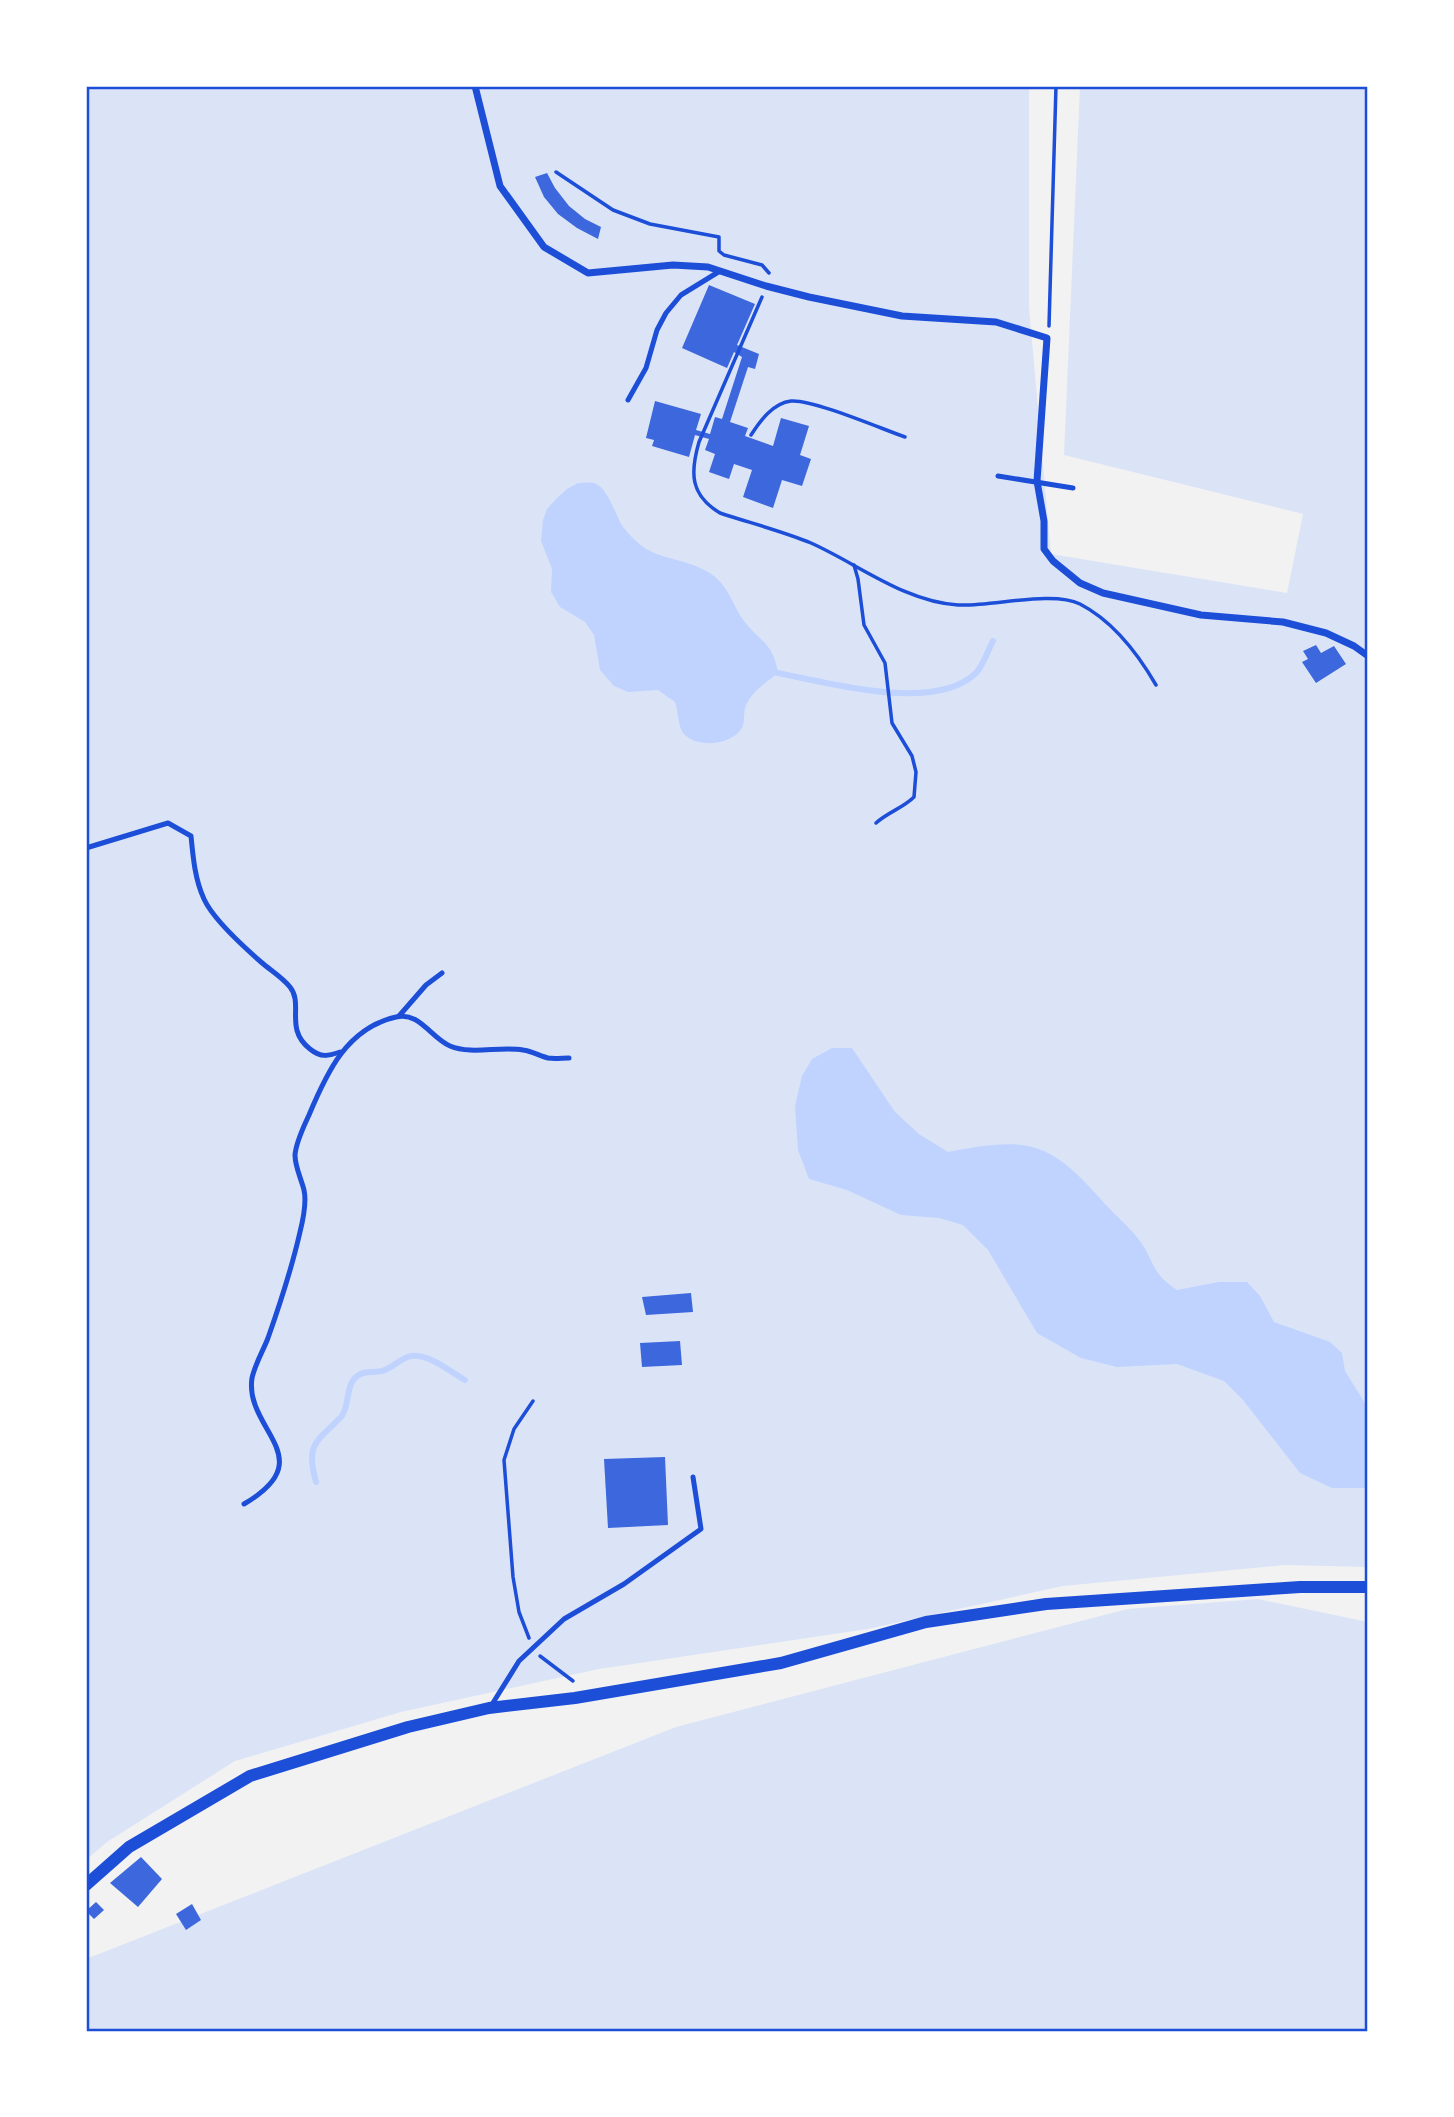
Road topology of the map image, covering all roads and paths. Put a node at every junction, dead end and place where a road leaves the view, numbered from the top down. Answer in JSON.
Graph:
{"nodes":[{"id":1,"x":475,"y":86,"type":"edge"},
{"id":2,"x":1056,"y":86,"type":"edge"},
{"id":3,"x":720,"y":271,"type":"junction"},
{"id":4,"x":1047,"y":338,"type":"junction"},
{"id":5,"x":628,"y":400,"type":"dead end"},
{"id":6,"x":751,"y":435,"type":"dead end"},
{"id":7,"x":905,"y":437,"type":"dead end"},
{"id":8,"x":699,"y":442,"type":"dead end"},
{"id":9,"x":998,"y":476,"type":"dead end"},
{"id":10,"x":1037,"y":481,"type":"junction"},
{"id":11,"x":1073,"y":488,"type":"dead end"},
{"id":12,"x":853,"y":564,"type":"junction"},
{"id":13,"x":1368,"y":656,"type":"edge"},
{"id":14,"x":1156,"y":685,"type":"dead end"},
{"id":15,"x":876,"y":823,"type":"dead end"},
{"id":16,"x":86,"y":848,"type":"edge"},
{"id":17,"x":442,"y":973,"type":"dead end"},
{"id":18,"x":399,"y":1016,"type":"junction"},
{"id":19,"x":343,"y":1051,"type":"junction"},
{"id":20,"x":569,"y":1058,"type":"dead end"},
{"id":21,"x":533,"y":1401,"type":"dead end"},
{"id":22,"x":693,"y":1477,"type":"dead end"},
{"id":23,"x":244,"y":1504,"type":"dead end"},
{"id":24,"x":1368,"y":1587,"type":"edge"},
{"id":25,"x":534,"y":1648,"type":"junction"},
{"id":26,"x":597,"y":1693,"type":"junction"},
{"id":27,"x":489,"y":1708,"type":"junction"},
{"id":28,"x":86,"y":1885,"type":"edge"}],
"edges":[{"from":1,"to":3,"type":"street"},
{"from":2,"to":4,"type":"path"},
{"from":3,"to":4,"type":"street"},
{"from":3,"to":5,"type":"lane"},
{"from":4,"to":10,"type":"street"},
{"from":6,"to":7,"type":"path"},
{"from":8,"to":12,"type":"path"},
{"from":9,"to":10,"type":"lane"},
{"from":10,"to":11,"type":"lane"},
{"from":10,"to":13,"type":"street"},
{"from":12,"to":14,"type":"path"},
{"from":12,"to":15,"type":"path"},
{"from":16,"to":19,"type":"lane"},
{"from":17,"to":18,"type":"lane"},
{"from":18,"to":19,"type":"lane"},
{"from":18,"to":20,"type":"lane"},
{"from":19,"to":23,"type":"lane"},
{"from":21,"to":25,"type":"path"},
{"from":22,"to":25,"type":"lane"},
{"from":24,"to":26,"type":"street"},
{"from":25,"to":26,"type":"path"},
{"from":25,"to":27,"type":"lane"},
{"from":26,"to":27,"type":"street"},
{"from":27,"to":28,"type":"street"}]}
